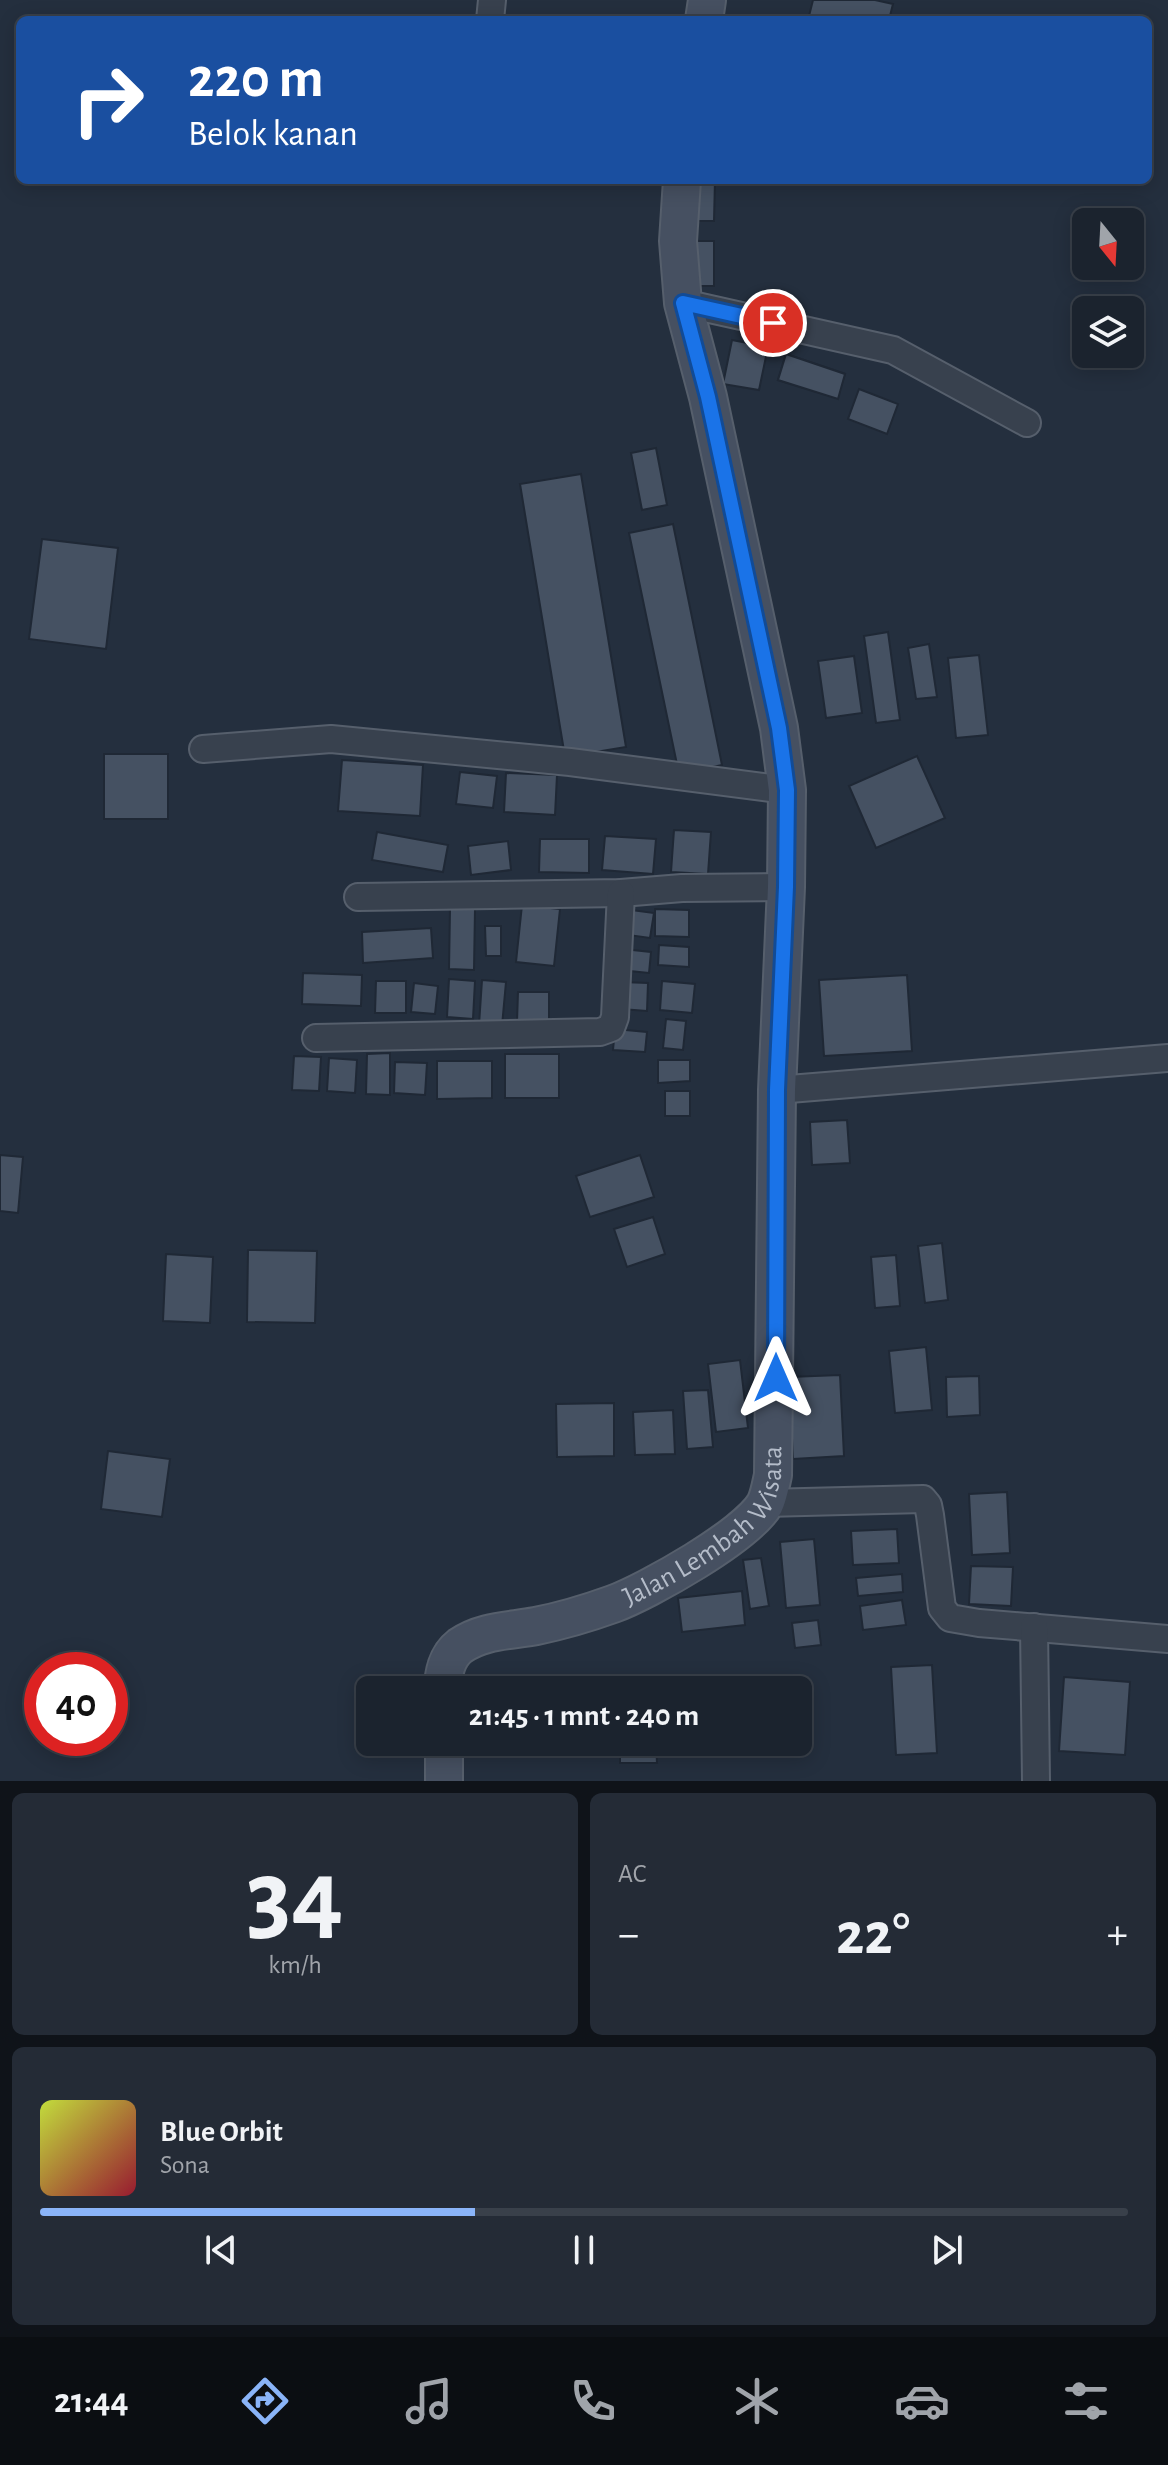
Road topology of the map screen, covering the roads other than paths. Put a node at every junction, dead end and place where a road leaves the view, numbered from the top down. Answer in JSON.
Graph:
{"nodes":[{"id":1,"x":682,"y":184,"type":"edge"},
{"id":2,"x":683,"y":303,"type":"junction"},
{"id":3,"x":1027,"y":423,"type":"dead end"},
{"id":4,"x":203,"y":749,"type":"dead end"},
{"id":5,"x":787,"y":790,"type":"junction"},
{"id":6,"x":786,"y":887,"type":"junction"},
{"id":7,"x":621,"y":893,"type":"junction"},
{"id":8,"x":358,"y":897,"type":"dead end"},
{"id":9,"x":316,"y":1038,"type":"dead end"},
{"id":10,"x":1168,"y":1058,"type":"edge"},
{"id":11,"x":777,"y":1090,"type":"junction"},
{"id":12,"x":765,"y":1503,"type":"junction"},
{"id":13,"x":1034,"y":1627,"type":"junction"},
{"id":14,"x":1168,"y":1639,"type":"edge"},
{"id":15,"x":445,"y":1676,"type":"edge"},
{"id":16,"x":444,"y":1756,"type":"edge"},
{"id":17,"x":444,"y":1781,"type":"edge"},
{"id":18,"x":1036,"y":1781,"type":"edge"}],
"edges":[{"from":1,"to":2,"type":"street","name":"Jalan Lembah Wisata"},
{"from":2,"to":3,"type":"street"},
{"from":2,"to":5,"type":"street","name":"Jalan Lembah Wisata"},
{"from":4,"to":5,"type":"street"},
{"from":5,"to":6,"type":"street","name":"Jalan Lembah Wisata"},
{"from":6,"to":7,"type":"street"},
{"from":6,"to":11,"type":"street","name":"Jalan Lembah Wisata"},
{"from":7,"to":8,"type":"street"},
{"from":7,"to":9,"type":"street"},
{"from":10,"to":11,"type":"street"},
{"from":11,"to":12,"type":"street","name":"Jalan Lembah Wisata"},
{"from":12,"to":13,"type":"street"},
{"from":12,"to":15,"type":"street","name":"Jalan Lembah Wisata"},
{"from":13,"to":14,"type":"street"},
{"from":13,"to":18,"type":"street"},
{"from":16,"to":17,"type":"street"}]}
